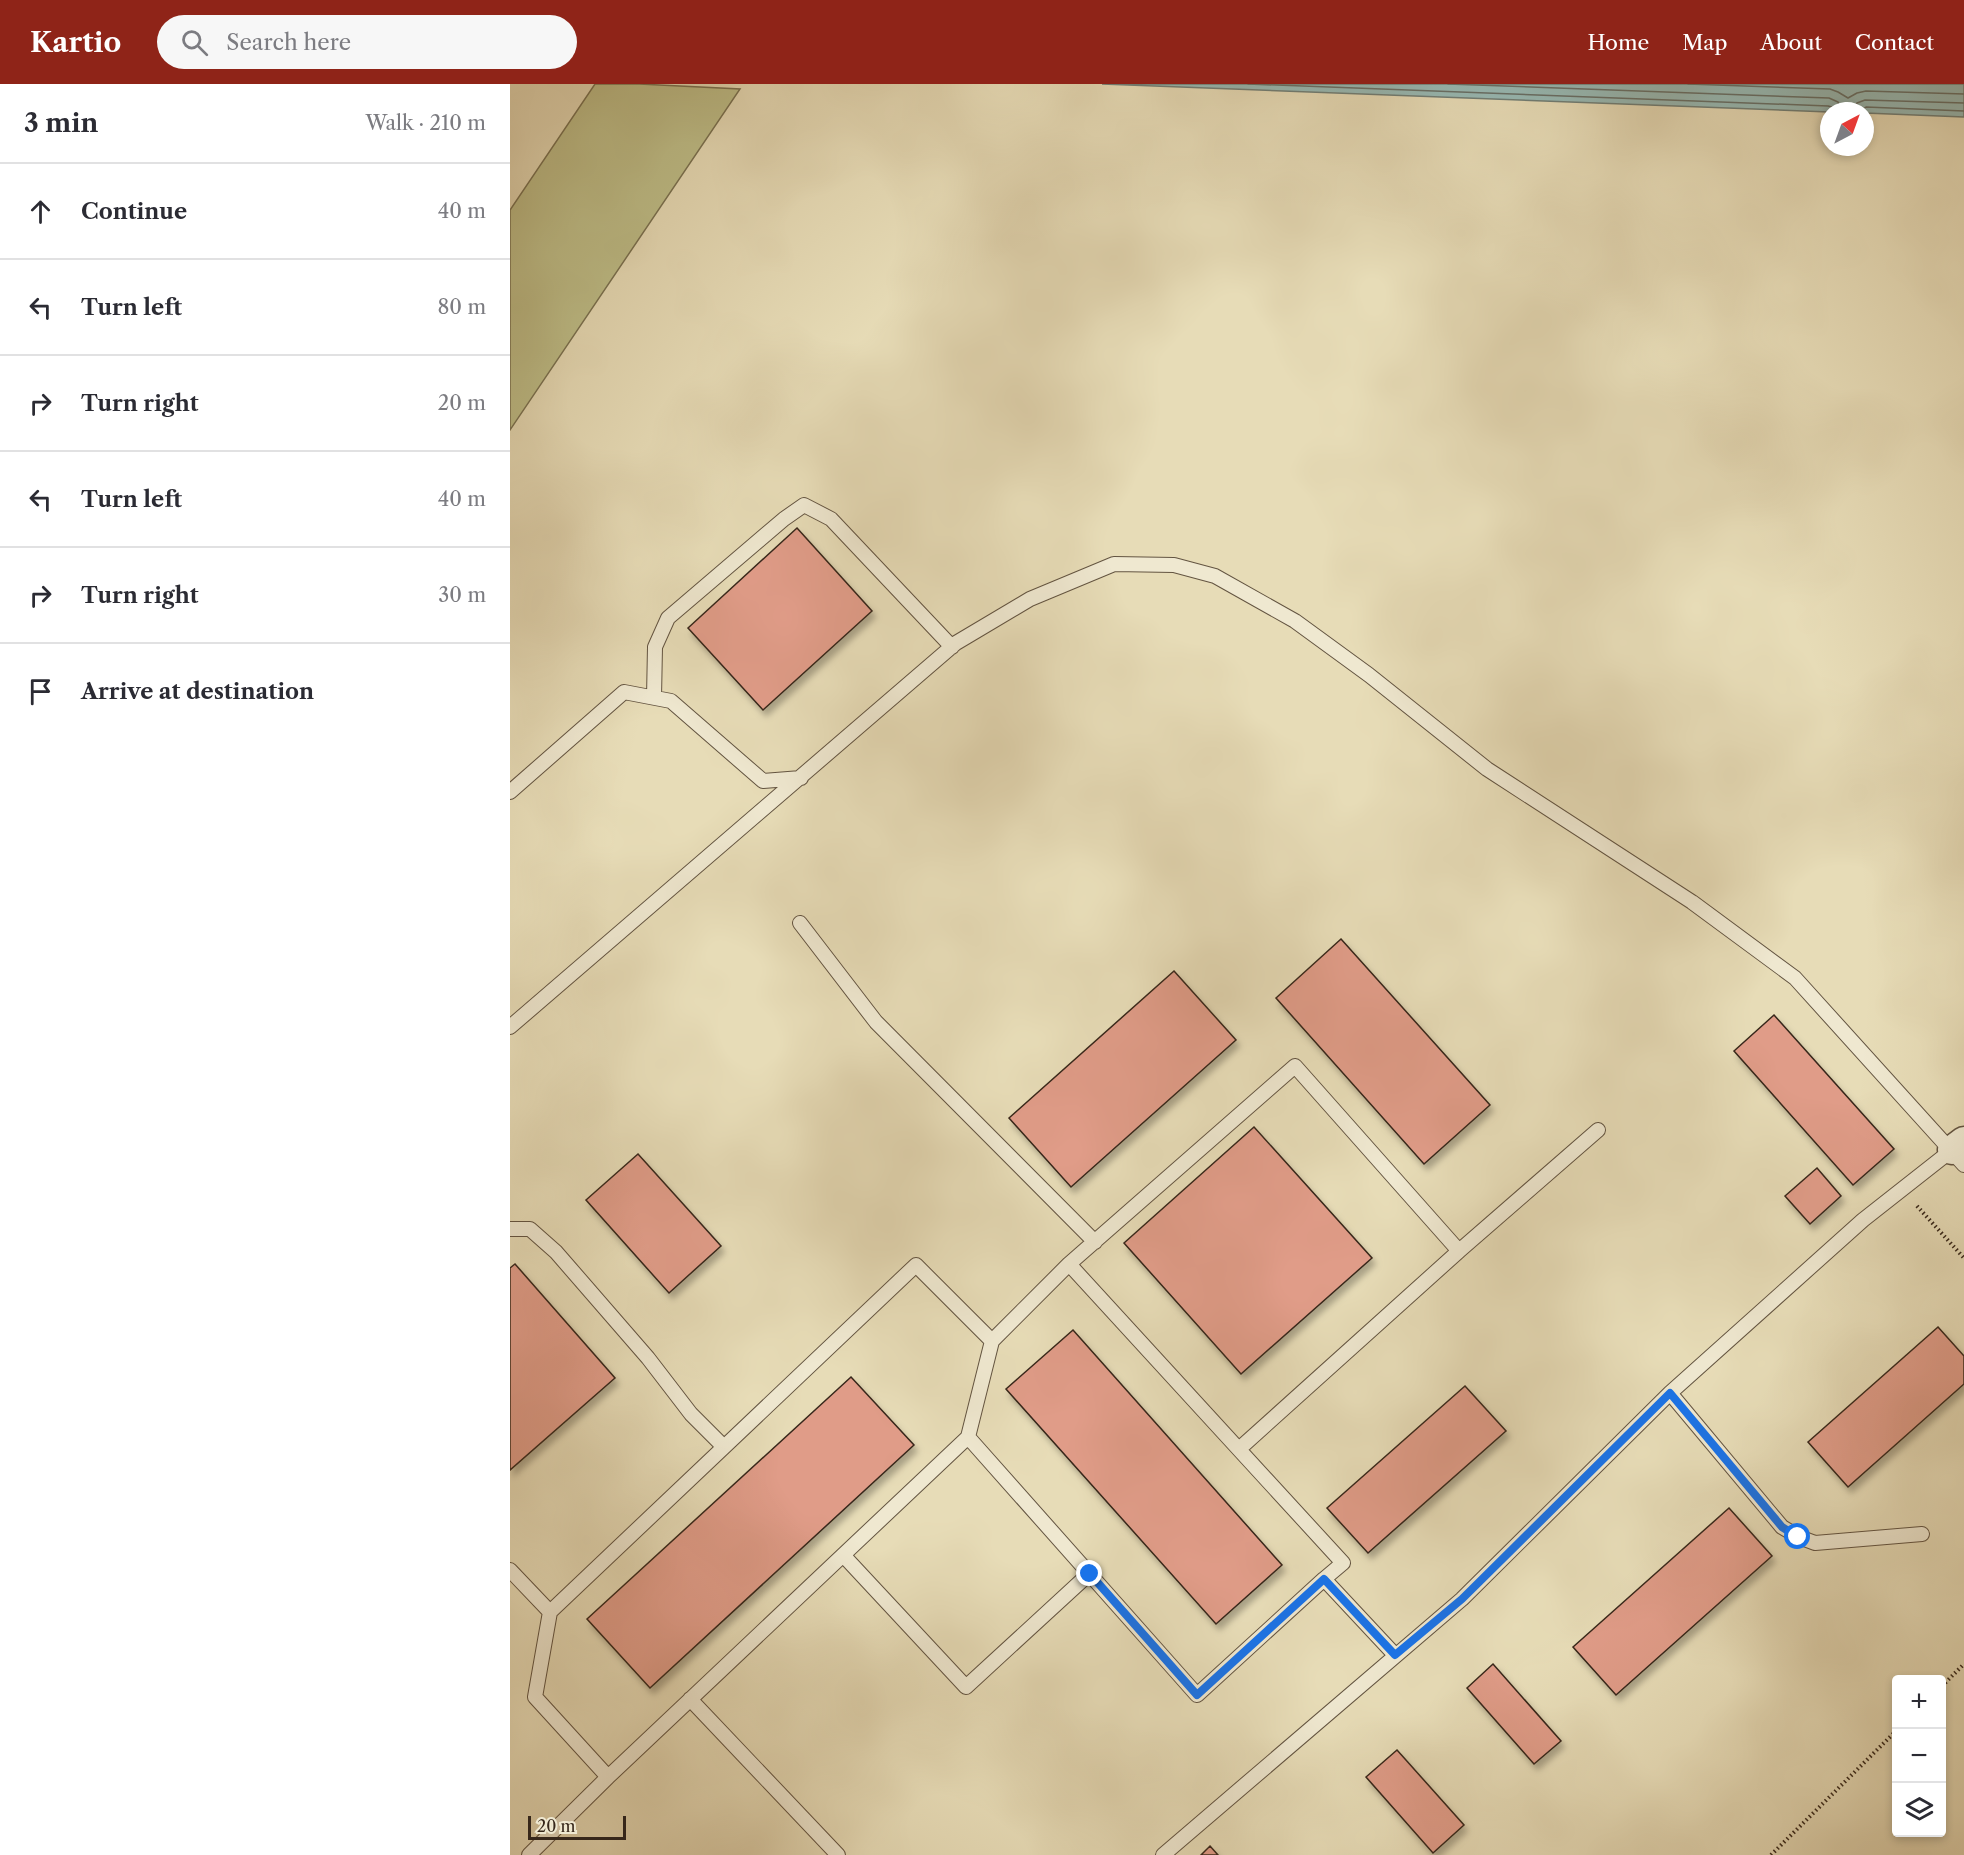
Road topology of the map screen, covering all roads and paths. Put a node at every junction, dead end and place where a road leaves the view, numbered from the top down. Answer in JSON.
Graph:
{"nodes":[{"id":1,"x":952,"y":646,"type":"junction"},
{"id":2,"x":654,"y":697,"type":"junction"},
{"id":3,"x":801,"y":778,"type":"junction"},
{"id":4,"x":510,"y":792,"type":"edge"},
{"id":5,"x":800,"y":923,"type":"dead end"},
{"id":6,"x":510,"y":1027,"type":"edge"},
{"id":7,"x":1598,"y":1130,"type":"dead end"},
{"id":8,"x":1960,"y":1152,"type":"edge"},
{"id":9,"x":1903,"y":1189,"type":"junction"},
{"id":10,"x":510,"y":1229,"type":"edge"},
{"id":11,"x":1095,"y":1242,"type":"junction"},
{"id":12,"x":1459,"y":1251,"type":"junction"},
{"id":13,"x":1964,"y":1258,"type":"edge"},
{"id":14,"x":1069,"y":1264,"type":"junction"},
{"id":15,"x":992,"y":1341,"type":"junction"},
{"id":16,"x":1670,"y":1393,"type":"junction"},
{"id":17,"x":968,"y":1437,"type":"junction"},
{"id":18,"x":724,"y":1447,"type":"junction"},
{"id":19,"x":1239,"y":1449,"type":"junction"},
{"id":20,"x":1922,"y":1534,"type":"dead end"},
{"id":21,"x":843,"y":1555,"type":"junction"},
{"id":22,"x":510,"y":1570,"type":"edge"},
{"id":23,"x":1090,"y":1574,"type":"junction"},
{"id":24,"x":1324,"y":1579,"type":"junction"},
{"id":25,"x":550,"y":1612,"type":"junction"},
{"id":26,"x":1395,"y":1655,"type":"junction"},
{"id":27,"x":1964,"y":1664,"type":"edge"},
{"id":28,"x":1946,"y":1681,"type":"edge"},
{"id":29,"x":690,"y":1699,"type":"junction"},
{"id":30,"x":1892,"y":1735,"type":"edge"},
{"id":31,"x":608,"y":1778,"type":"junction"},
{"id":32,"x":529,"y":1855,"type":"edge"},
{"id":33,"x":838,"y":1855,"type":"edge"},
{"id":34,"x":1163,"y":1855,"type":"edge"},
{"id":35,"x":1771,"y":1855,"type":"edge"}],
"edges":[{"from":1,"to":2,"type":"lane"},
{"from":1,"to":3,"type":"lane"},
{"from":1,"to":8,"type":"lane"},
{"from":2,"to":3,"type":"lane"},
{"from":2,"to":4,"type":"lane"},
{"from":3,"to":6,"type":"lane"},
{"from":5,"to":11,"type":"lane"},
{"from":7,"to":12,"type":"lane"},
{"from":8,"to":9,"type":"lane"},
{"from":9,"to":13,"type":"path"},
{"from":9,"to":16,"type":"lane"},
{"from":10,"to":18,"type":"lane"},
{"from":11,"to":12,"type":"lane"},
{"from":11,"to":14,"type":"lane"},
{"from":12,"to":19,"type":"lane"},
{"from":14,"to":15,"type":"lane"},
{"from":14,"to":19,"type":"lane"},
{"from":15,"to":17,"type":"lane"},
{"from":15,"to":18,"type":"lane"},
{"from":16,"to":20,"type":"lane"},
{"from":16,"to":26,"type":"lane"},
{"from":17,"to":21,"type":"lane"},
{"from":17,"to":23,"type":"lane"},
{"from":18,"to":25,"type":"lane"},
{"from":19,"to":24,"type":"lane"},
{"from":21,"to":23,"type":"lane"},
{"from":21,"to":29,"type":"lane"},
{"from":22,"to":25,"type":"lane"},
{"from":23,"to":24,"type":"lane"},
{"from":24,"to":26,"type":"lane"},
{"from":25,"to":31,"type":"lane"},
{"from":26,"to":34,"type":"lane"},
{"from":27,"to":28,"type":"path"},
{"from":29,"to":31,"type":"lane"},
{"from":29,"to":33,"type":"lane"},
{"from":30,"to":35,"type":"path"},
{"from":31,"to":32,"type":"lane"}]}
